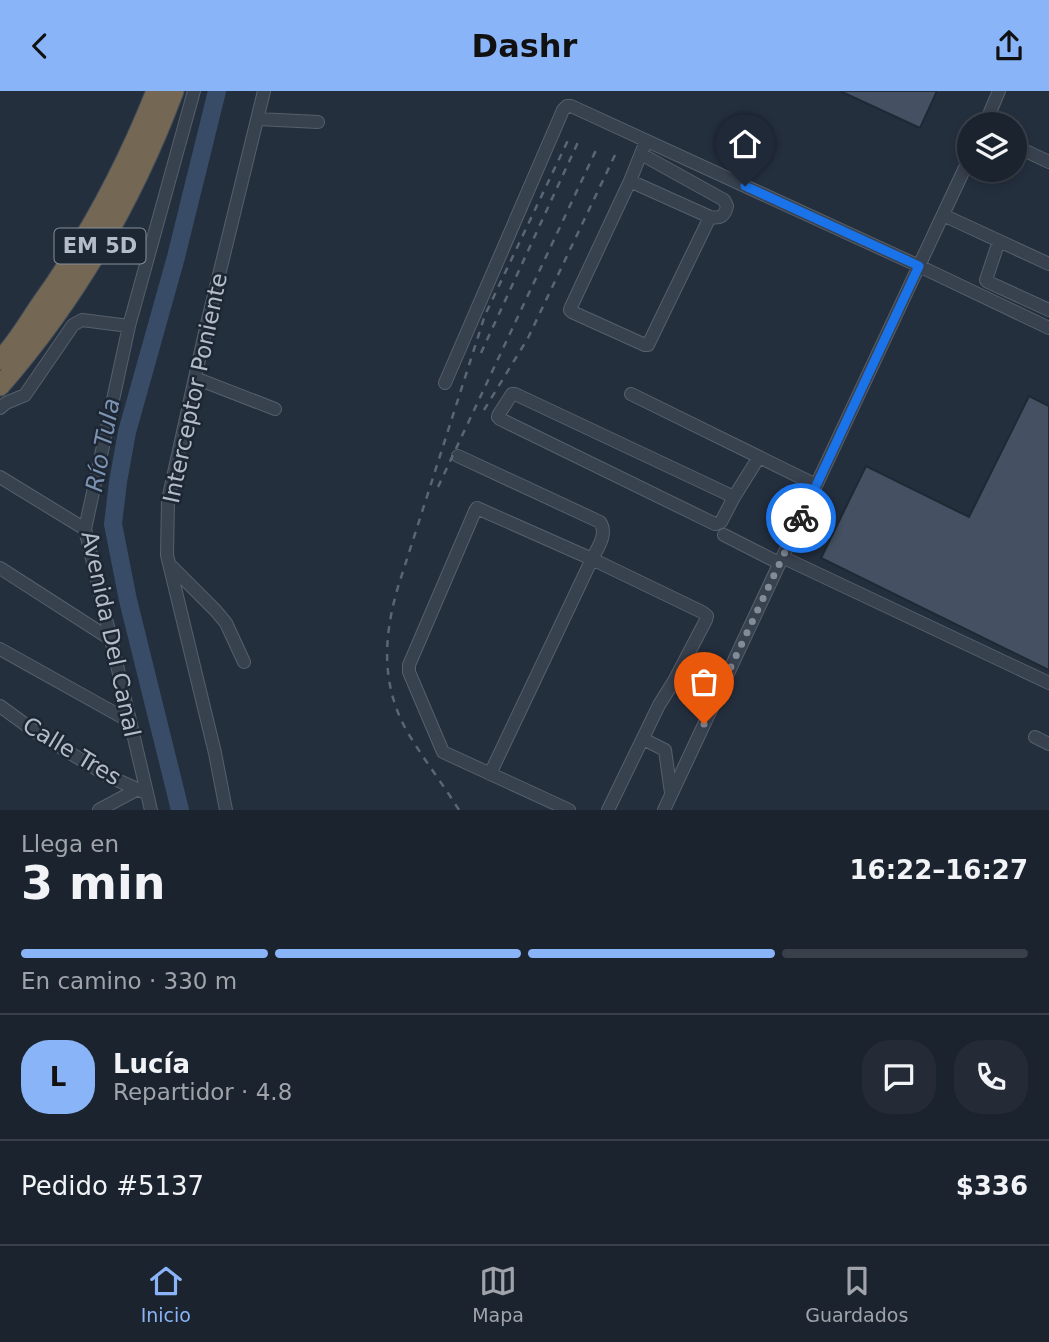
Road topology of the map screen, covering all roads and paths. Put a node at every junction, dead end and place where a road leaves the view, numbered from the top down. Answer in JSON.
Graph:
{"nodes":[{"id":1,"x":147,"y":91,"type":"edge"},
{"id":2,"x":156,"y":91,"type":"edge"},
{"id":3,"x":174,"y":91,"type":"edge"},
{"id":4,"x":194,"y":91,"type":"edge"},
{"id":5,"x":264,"y":91,"type":"edge"},
{"id":6,"x":999,"y":91,"type":"edge"},
{"id":7,"x":990,"y":112,"type":"edge"},
{"id":8,"x":258,"y":119,"type":"junction"},
{"id":9,"x":318,"y":123,"type":"dead end"},
{"id":10,"x":644,"y":147,"type":"junction"},
{"id":11,"x":1027,"y":152,"type":"edge"},
{"id":12,"x":1049,"y":162,"type":"edge"},
{"id":13,"x":629,"y":181,"type":"junction"},
{"id":14,"x":958,"y":182,"type":"edge"},
{"id":15,"x":110,"y":194,"type":"junction"},
{"id":16,"x":943,"y":215,"type":"junction"},
{"id":17,"x":710,"y":216,"type":"junction"},
{"id":18,"x":999,"y":241,"type":"junction"},
{"id":19,"x":1049,"y":264,"type":"edge"},
{"id":20,"x":919,"y":266,"type":"junction"},
{"id":21,"x":1049,"y":310,"type":"edge"},
{"id":22,"x":129,"y":326,"type":"junction"},
{"id":23,"x":1049,"y":328,"type":"edge"},
{"id":24,"x":0,"y":360,"type":"edge"},
{"id":25,"x":195,"y":378,"type":"junction"},
{"id":26,"x":445,"y":383,"type":"dead end"},
{"id":27,"x":0,"y":386,"type":"edge"},
{"id":28,"x":631,"y":394,"type":"dead end"},
{"id":29,"x":0,"y":408,"type":"edge"},
{"id":30,"x":275,"y":409,"type":"dead end"},
{"id":31,"x":458,"y":456,"type":"dead end"},
{"id":32,"x":759,"y":457,"type":"junction"},
{"id":33,"x":0,"y":477,"type":"edge"},
{"id":34,"x":816,"y":485,"type":"junction"},
{"id":35,"x":734,"y":497,"type":"junction"},
{"id":36,"x":85,"y":529,"type":"junction"},
{"id":37,"x":724,"y":535,"type":"dead end"},
{"id":38,"x":593,"y":559,"type":"junction"},
{"id":39,"x":780,"y":560,"type":"junction"},
{"id":40,"x":170,"y":565,"type":"junction"},
{"id":41,"x":0,"y":568,"type":"edge"},
{"id":42,"x":111,"y":640,"type":"junction"},
{"id":43,"x":0,"y":649,"type":"edge"},
{"id":44,"x":244,"y":661,"type":"dead end"},
{"id":45,"x":1049,"y":683,"type":"edge"},
{"id":46,"x":0,"y":706,"type":"edge"},
{"id":47,"x":129,"y":721,"type":"junction"},
{"id":48,"x":1035,"y":737,"type":"dead end"},
{"id":49,"x":643,"y":739,"type":"junction"},
{"id":50,"x":1049,"y":744,"type":"edge"},
{"id":51,"x":490,"y":774,"type":"junction"},
{"id":52,"x":142,"y":791,"type":"junction"},
{"id":53,"x":671,"y":793,"type":"junction"},
{"id":54,"x":99,"y":810,"type":"edge"},
{"id":55,"x":151,"y":810,"type":"edge"},
{"id":56,"x":226,"y":810,"type":"edge"},
{"id":57,"x":569,"y":810,"type":"edge"},
{"id":58,"x":608,"y":810,"type":"edge"},
{"id":59,"x":664,"y":810,"type":"edge"}],
"edges":[{"from":1,"to":15,"type":"highway"},
{"from":2,"to":15,"type":"highway","number":"EM 5D"},
{"from":3,"to":27,"type":"highway","number":"EM 5D"},
{"from":4,"to":22,"type":"street","name":"Avenida Del Canal"},
{"from":5,"to":8,"type":"street","name":"Interceptor Poniente"},
{"from":6,"to":7,"type":"street"},
{"from":8,"to":9,"type":"street"},
{"from":8,"to":25,"type":"street","name":"Interceptor Poniente"},
{"from":10,"to":13,"type":"street"},
{"from":10,"to":17,"type":"street"},
{"from":10,"to":20,"type":"street"},
{"from":10,"to":26,"type":"street"},
{"from":11,"to":12,"type":"street"},
{"from":13,"to":17,"type":"street"},
{"from":13,"to":17,"type":"street"},
{"from":14,"to":16,"type":"street"},
{"from":15,"to":24,"type":"highway","number":"EM 5D"},
{"from":16,"to":18,"type":"street"},
{"from":16,"to":20,"type":"street"},
{"from":18,"to":19,"type":"street"},
{"from":18,"to":21,"type":"street"},
{"from":20,"to":23,"type":"street"},
{"from":20,"to":34,"type":"street"},
{"from":22,"to":29,"type":"street"},
{"from":22,"to":36,"type":"street","name":"Avenida Del Canal"},
{"from":25,"to":30,"type":"street"},
{"from":25,"to":40,"type":"street","name":"Interceptor Poniente"},
{"from":28,"to":32,"type":"street"},
{"from":31,"to":38,"type":"street"},
{"from":32,"to":34,"type":"street"},
{"from":32,"to":35,"type":"street"},
{"from":33,"to":36,"type":"street"},
{"from":34,"to":39,"type":"street"},
{"from":35,"to":35,"type":"street"},
{"from":36,"to":42,"type":"street","name":"Avenida Del Canal"},
{"from":37,"to":39,"type":"street"},
{"from":38,"to":49,"type":"street"},
{"from":38,"to":51,"type":"street"},
{"from":38,"to":51,"type":"street"},
{"from":39,"to":45,"type":"street"},
{"from":39,"to":53,"type":"street"},
{"from":40,"to":44,"type":"street"},
{"from":40,"to":56,"type":"street","name":"Interceptor Poniente"},
{"from":41,"to":42,"type":"street"},
{"from":42,"to":47,"type":"street","name":"Avenida Del Canal"},
{"from":43,"to":47,"type":"street"},
{"from":46,"to":52,"type":"street","name":"Calle Tres"},
{"from":47,"to":52,"type":"street","name":"Avenida Del Canal"},
{"from":48,"to":50,"type":"street"},
{"from":49,"to":53,"type":"street"},
{"from":49,"to":58,"type":"street"},
{"from":51,"to":57,"type":"street"},
{"from":52,"to":54,"type":"street"},
{"from":52,"to":55,"type":"street","name":"Avenida Del Canal"},
{"from":53,"to":59,"type":"street"}]}
